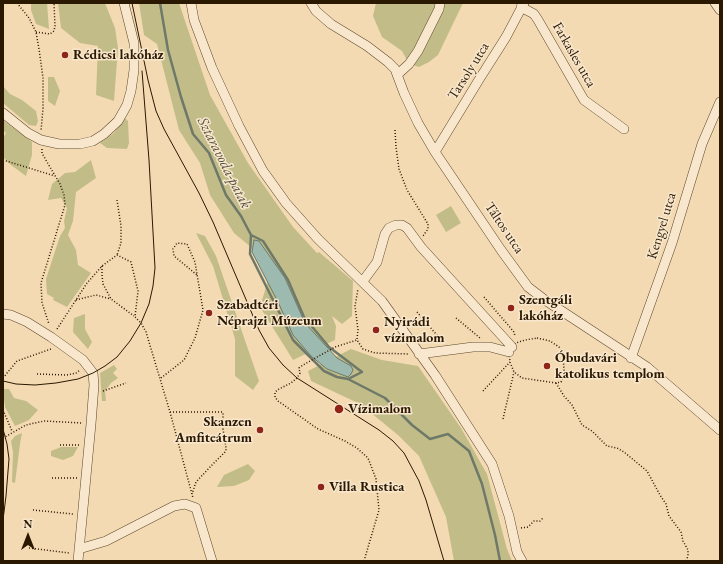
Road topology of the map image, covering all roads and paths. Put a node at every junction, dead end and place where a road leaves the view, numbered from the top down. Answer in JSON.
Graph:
{"nodes":[{"id":1,"x":17,"y":3,"type":"edge"},
{"id":2,"x":54,"y":3,"type":"edge"},
{"id":3,"x":124,"y":3,"type":"edge"},
{"id":4,"x":191,"y":3,"type":"edge"},
{"id":5,"x":311,"y":3,"type":"edge"},
{"id":6,"x":440,"y":3,"type":"edge"},
{"id":7,"x":715,"y":3,"type":"edge"},
{"id":8,"x":522,"y":5,"type":"edge"},
{"id":9,"x":720,"y":10,"type":"edge"},
{"id":10,"x":36,"y":32,"type":"junction"},
{"id":11,"x":397,"y":75,"type":"junction"},
{"id":12,"x":720,"y":102,"type":"edge"},
{"id":13,"x":3,"y":113,"type":"edge"},
{"id":14,"x":624,"y":129,"type":"dead end"},
{"id":15,"x":395,"y":130,"type":"dead end"},
{"id":16,"x":41,"y":140,"type":"junction"},
{"id":17,"x":435,"y":152,"type":"junction"},
{"id":18,"x":3,"y":160,"type":"edge"},
{"id":19,"x":55,"y":176,"type":"junction"},
{"id":20,"x":117,"y":200,"type":"dead end"},
{"id":21,"x":417,"y":240,"type":"junction"},
{"id":22,"x":117,"y":255,"type":"junction"},
{"id":23,"x":102,"y":266,"type":"junction"},
{"id":24,"x":197,"y":276,"type":"junction"},
{"id":25,"x":363,"y":281,"type":"junction"},
{"id":26,"x":484,"y":297,"type":"dead end"},
{"id":27,"x":111,"y":298,"type":"junction"},
{"id":28,"x":76,"y":300,"type":"junction"},
{"id":29,"x":417,"y":312,"type":"dead end"},
{"id":30,"x":3,"y":314,"type":"edge"},
{"id":31,"x":135,"y":317,"type":"junction"},
{"id":32,"x":456,"y":318,"type":"dead end"},
{"id":33,"x":53,"y":335,"type":"junction"},
{"id":34,"x":357,"y":340,"type":"junction"},
{"id":35,"x":490,"y":347,"type":"junction"},
{"id":36,"x":512,"y":348,"type":"junction"},
{"id":37,"x":449,"y":350,"type":"junction"},
{"id":38,"x":419,"y":354,"type":"junction"},
{"id":39,"x":631,"y":358,"type":"junction"},
{"id":40,"x":86,"y":362,"type":"junction"},
{"id":41,"x":510,"y":362,"type":"junction"},
{"id":42,"x":514,"y":372,"type":"junction"},
{"id":43,"x":37,"y":374,"type":"dead end"},
{"id":44,"x":3,"y":378,"type":"edge"},
{"id":45,"x":160,"y":379,"type":"junction"},
{"id":46,"x":126,"y":383,"type":"dead end"},
{"id":47,"x":556,"y":383,"type":"junction"},
{"id":48,"x":483,"y":391,"type":"dead end"},
{"id":49,"x":94,"y":394,"type":"junction"},
{"id":50,"x":3,"y":410,"type":"edge"},
{"id":51,"x":170,"y":412,"type":"junction"},
{"id":52,"x":503,"y":419,"type":"dead end"},
{"id":53,"x":91,"y":424,"type":"junction"},
{"id":54,"x":720,"y":430,"type":"edge"},
{"id":55,"x":12,"y":432,"type":"junction"},
{"id":56,"x":3,"y":438,"type":"edge"},
{"id":57,"x":60,"y":445,"type":"dead end"},
{"id":58,"x":89,"y":445,"type":"junction"},
{"id":59,"x":52,"y":478,"type":"dead end"},
{"id":60,"x":86,"y":478,"type":"junction"},
{"id":61,"x":192,"y":494,"type":"junction"},
{"id":62,"x":196,"y":508,"type":"junction"},
{"id":63,"x":33,"y":510,"type":"dead end"},
{"id":64,"x":83,"y":515,"type":"junction"},
{"id":65,"x":543,"y":518,"type":"dead end"},
{"id":66,"x":513,"y":534,"type":"junction"},
{"id":67,"x":29,"y":548,"type":"dead end"},
{"id":68,"x":79,"y":555,"type":"edge"},
{"id":69,"x":212,"y":561,"type":"edge"},
{"id":70,"x":364,"y":561,"type":"edge"},
{"id":71,"x":522,"y":561,"type":"edge"},
{"id":72,"x":686,"y":561,"type":"edge"}],
"edges":[{"from":1,"to":10,"type":"path"},
{"from":2,"to":10,"type":"path"},
{"from":3,"to":16,"type":"street"},
{"from":4,"to":25,"type":"street"},
{"from":5,"to":11,"type":"street","name":"Táltos utca"},
{"from":6,"to":11,"type":"street"},
{"from":7,"to":9,"type":"street"},
{"from":8,"to":14,"type":"street","name":"Farkasles utca"},
{"from":8,"to":17,"type":"street","name":"Tarsoly utca"},
{"from":10,"to":16,"type":"path"},
{"from":11,"to":17,"type":"street","name":"Táltos utca"},
{"from":12,"to":39,"type":"street","name":"Kengyel utca"},
{"from":13,"to":16,"type":"street"},
{"from":15,"to":21,"type":"path"},
{"from":16,"to":19,"type":"path"},
{"from":17,"to":39,"type":"street","name":"Táltos utca"},
{"from":18,"to":19,"type":"path"},
{"from":19,"to":33,"type":"path"},
{"from":20,"to":22,"type":"path"},
{"from":21,"to":25,"type":"street"},
{"from":21,"to":36,"type":"street"},
{"from":22,"to":23,"type":"path"},
{"from":22,"to":31,"type":"path"},
{"from":23,"to":27,"type":"path"},
{"from":23,"to":28,"type":"path"},
{"from":24,"to":24,"type":"path"},
{"from":24,"to":45,"type":"path"},
{"from":25,"to":34,"type":"path"},
{"from":25,"to":38,"type":"street"},
{"from":26,"to":36,"type":"path"},
{"from":27,"to":28,"type":"path"},
{"from":27,"to":31,"type":"path"},
{"from":28,"to":33,"type":"path"},
{"from":29,"to":37,"type":"path"},
{"from":30,"to":33,"type":"street"},
{"from":31,"to":45,"type":"path"},
{"from":32,"to":35,"type":"path"},
{"from":33,"to":40,"type":"street"},
{"from":33,"to":44,"type":"path"},
{"from":34,"to":38,"type":"path"},
{"from":34,"to":70,"type":"path"},
{"from":35,"to":36,"type":"street"},
{"from":35,"to":37,"type":"street"},
{"from":36,"to":41,"type":"path"},
{"from":36,"to":47,"type":"path"},
{"from":37,"to":38,"type":"street"},
{"from":38,"to":66,"type":"street"},
{"from":39,"to":54,"type":"street","name":"Táltos utca"},
{"from":40,"to":43,"type":"path"},
{"from":40,"to":49,"type":"street"},
{"from":41,"to":42,"type":"path"},
{"from":41,"to":48,"type":"path"},
{"from":42,"to":47,"type":"path"},
{"from":42,"to":52,"type":"path"},
{"from":45,"to":51,"type":"path"},
{"from":46,"to":49,"type":"path"},
{"from":47,"to":72,"type":"path"},
{"from":49,"to":53,"type":"street"},
{"from":50,"to":55,"type":"path"},
{"from":51,"to":61,"type":"path"},
{"from":51,"to":61,"type":"path"},
{"from":53,"to":55,"type":"path"},
{"from":53,"to":58,"type":"street"},
{"from":55,"to":56,"type":"path"},
{"from":57,"to":58,"type":"path"},
{"from":58,"to":60,"type":"street"},
{"from":59,"to":60,"type":"path"},
{"from":60,"to":64,"type":"street"},
{"from":61,"to":62,"type":"path"},
{"from":62,"to":68,"type":"street"},
{"from":62,"to":69,"type":"street"},
{"from":63,"to":64,"type":"path"},
{"from":64,"to":68,"type":"street"},
{"from":65,"to":66,"type":"path"},
{"from":66,"to":71,"type":"street"},
{"from":67,"to":68,"type":"path"}]}
